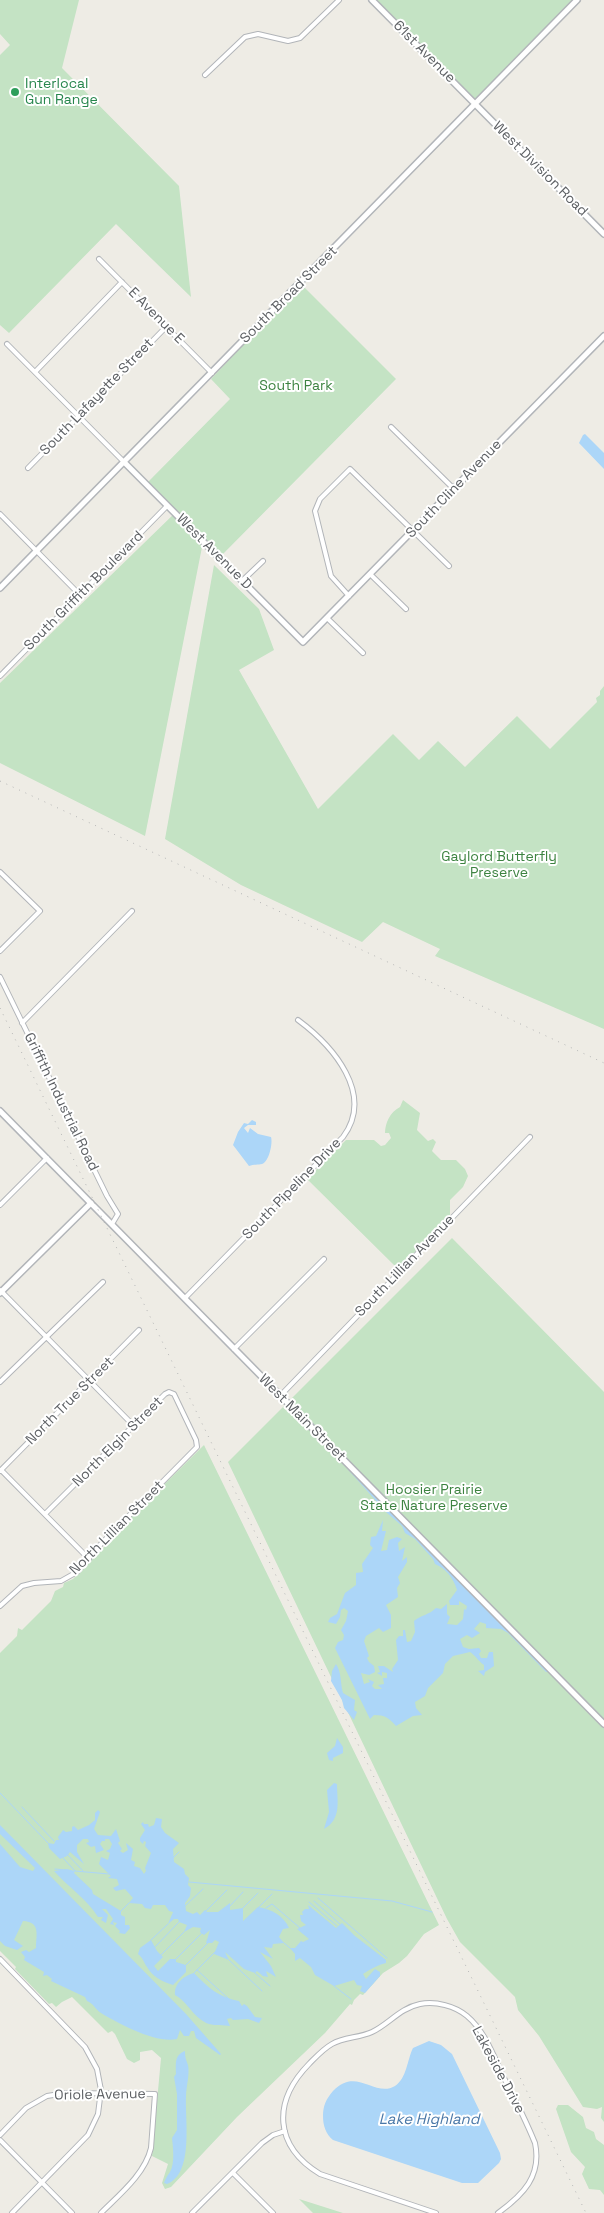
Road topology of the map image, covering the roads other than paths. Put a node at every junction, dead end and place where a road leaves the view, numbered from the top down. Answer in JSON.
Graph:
{"nodes":[{"id":1,"x":339,"y":0,"type":"edge"},
{"id":2,"x":372,"y":0,"type":"edge"},
{"id":3,"x":577,"y":0,"type":"edge"},
{"id":4,"x":205,"y":75,"type":"dead end"},
{"id":5,"x":475,"y":105,"type":"junction"},
{"id":6,"x":604,"y":234,"type":"edge"},
{"id":7,"x":99,"y":259,"type":"dead end"},
{"id":8,"x":122,"y":282,"type":"junction"},
{"id":9,"x":166,"y":327,"type":"junction"},
{"id":10,"x":604,"y":336,"type":"edge"},
{"id":11,"x":7,"y":344,"type":"dead end"},
{"id":12,"x":35,"y":372,"type":"junction"},
{"id":13,"x":212,"y":373,"type":"junction"},
{"id":14,"x":79,"y":416,"type":"junction"},
{"id":15,"x":392,"y":427,"type":"dead end"},
{"id":16,"x":124,"y":462,"type":"junction"},
{"id":17,"x":28,"y":468,"type":"dead end"},
{"id":18,"x":454,"y":489,"type":"junction"},
{"id":19,"x":168,"y":506,"type":"junction"},
{"id":20,"x":0,"y":514,"type":"edge"},
{"id":21,"x":413,"y":531,"type":"junction"},
{"id":22,"x":36,"y":551,"type":"junction"},
{"id":23,"x":262,"y":561,"type":"dead end"},
{"id":24,"x":449,"y":566,"type":"dead end"},
{"id":25,"x":370,"y":574,"type":"junction"},
{"id":26,"x":242,"y":581,"type":"junction"},
{"id":27,"x":0,"y":588,"type":"edge"},
{"id":28,"x":80,"y":595,"type":"junction"},
{"id":29,"x":349,"y":596,"type":"junction"},
{"id":30,"x":406,"y":609,"type":"dead end"},
{"id":31,"x":327,"y":618,"type":"junction"},
{"id":32,"x":303,"y":642,"type":"joint"},
{"id":33,"x":363,"y":652,"type":"dead end"},
{"id":34,"x":0,"y":676,"type":"edge"},
{"id":35,"x":0,"y":872,"type":"edge"},
{"id":36,"x":132,"y":911,"type":"dead end"},
{"id":37,"x":0,"y":951,"type":"edge"},
{"id":38,"x":0,"y":977,"type":"edge"},
{"id":39,"x":298,"y":1020,"type":"dead end"},
{"id":40,"x":22,"y":1023,"type":"junction"},
{"id":41,"x":1,"y":1113,"type":"edge"},
{"id":42,"x":530,"y":1137,"type":"dead end"},
{"id":43,"x":46,"y":1158,"type":"junction"},
{"id":44,"x":91,"y":1203,"type":"junction"},
{"id":45,"x":0,"y":1205,"type":"edge"},
{"id":46,"x":112,"y":1224,"type":"junction"},
{"id":47,"x":324,"y":1258,"type":"dead end"},
{"id":48,"x":103,"y":1282,"type":"dead end"},
{"id":49,"x":1,"y":1291,"type":"edge"},
{"id":50,"x":185,"y":1298,"type":"junction"},
{"id":51,"x":139,"y":1330,"type":"dead end"},
{"id":52,"x":46,"y":1336,"type":"junction"},
{"id":53,"x":234,"y":1349,"type":"junction"},
{"id":54,"x":90,"y":1381,"type":"junction"},
{"id":55,"x":0,"y":1382,"type":"edge"},
{"id":56,"x":280,"y":1396,"type":"junction"},
{"id":57,"x":134,"y":1426,"type":"junction"},
{"id":58,"x":197,"y":1445,"type":"joint"},
{"id":59,"x":0,"y":1470,"type":"edge"},
{"id":60,"x":45,"y":1514,"type":"junction"},
{"id":61,"x":89,"y":1559,"type":"junction"},
{"id":62,"x":0,"y":1606,"type":"edge"},
{"id":63,"x":604,"y":1724,"type":"edge"},
{"id":64,"x":0,"y":1960,"type":"edge"},
{"id":65,"x":101,"y":2093,"type":"junction"},
{"id":66,"x":285,"y":2131,"type":"junction"},
{"id":67,"x":0,"y":2135,"type":"edge"},
{"id":68,"x":0,"y":2140,"type":"edge"},
{"id":69,"x":233,"y":2172,"type":"junction"},
{"id":70,"x":42,"y":2183,"type":"junction"},
{"id":71,"x":12,"y":2213,"type":"edge"},
{"id":72,"x":72,"y":2213,"type":"edge"},
{"id":73,"x":100,"y":2213,"type":"edge"},
{"id":74,"x":193,"y":2213,"type":"edge"},
{"id":75,"x":273,"y":2213,"type":"edge"},
{"id":76,"x":436,"y":2213,"type":"edge"},
{"id":77,"x":498,"y":2213,"type":"edge"}],
"edges":[{"from":1,"to":4,"type":"street"},
{"from":2,"to":5,"type":"street","name":"61st Avenue"},
{"from":3,"to":5,"type":"street","name":"South Broad Street"},
{"from":5,"to":6,"type":"street","name":"West Division Road"},
{"from":5,"to":13,"type":"street","name":"South Broad Street"},
{"from":7,"to":8,"type":"street","name":"E Avenue E"},
{"from":8,"to":9,"type":"street","name":"E Avenue E"},
{"from":8,"to":12,"type":"street"},
{"from":9,"to":13,"type":"street","name":"E Avenue E"},
{"from":9,"to":14,"type":"street","name":"South Lafayette Street"},
{"from":10,"to":18,"type":"street","name":"South Cline Avenue"},
{"from":11,"to":12,"type":"street"},
{"from":12,"to":14,"type":"street"},
{"from":13,"to":16,"type":"street","name":"South Broad Street"},
{"from":14,"to":16,"type":"street"},
{"from":14,"to":17,"type":"street","name":"South Lafayette Street"},
{"from":15,"to":18,"type":"street"},
{"from":16,"to":19,"type":"street","name":"West Avenue D"},
{"from":16,"to":22,"type":"street","name":"South Broad Street"},
{"from":18,"to":21,"type":"street","name":"South Cline Avenue"},
{"from":19,"to":26,"type":"street","name":"West Avenue D"},
{"from":19,"to":28,"type":"street","name":"South Griffith Boulevard"},
{"from":20,"to":22,"type":"street"},
{"from":21,"to":24,"type":"street"},
{"from":21,"to":25,"type":"street","name":"South Cline Avenue"},
{"from":21,"to":29,"type":"street"},
{"from":22,"to":27,"type":"street","name":"South Broad Street"},
{"from":22,"to":28,"type":"street"},
{"from":23,"to":26,"type":"street"},
{"from":25,"to":29,"type":"street","name":"South Cline Avenue"},
{"from":25,"to":30,"type":"street"},
{"from":26,"to":32,"type":"street","name":"West Avenue D"},
{"from":28,"to":34,"type":"street","name":"South Griffith Boulevard"},
{"from":29,"to":31,"type":"street","name":"South Cline Avenue"},
{"from":31,"to":32,"type":"street","name":"South Cline Avenue"},
{"from":31,"to":33,"type":"street"},
{"from":35,"to":37,"type":"street"},
{"from":36,"to":40,"type":"street"},
{"from":38,"to":40,"type":"street","name":"Griffith Industrial Road"},
{"from":39,"to":50,"type":"street","name":"South Pipeline Drive"},
{"from":40,"to":46,"type":"street","name":"Griffith Industrial Road"},
{"from":41,"to":43,"type":"street","name":"West Main Street"},
{"from":42,"to":56,"type":"street","name":"South Lillian Avenue"},
{"from":43,"to":44,"type":"street","name":"West Main Street"},
{"from":43,"to":45,"type":"street"},
{"from":44,"to":46,"type":"street","name":"West Main Street"},
{"from":44,"to":49,"type":"street"},
{"from":46,"to":50,"type":"street","name":"West Main Street"},
{"from":47,"to":53,"type":"street"},
{"from":48,"to":52,"type":"street"},
{"from":49,"to":52,"type":"street"},
{"from":50,"to":53,"type":"street","name":"West Main Street"},
{"from":51,"to":54,"type":"street","name":"North True Street"},
{"from":52,"to":54,"type":"street"},
{"from":52,"to":55,"type":"street"},
{"from":53,"to":56,"type":"street","name":"West Main Street"},
{"from":54,"to":57,"type":"street"},
{"from":54,"to":59,"type":"street","name":"North True Street"},
{"from":56,"to":63,"type":"street","name":"West Main Street"},
{"from":57,"to":58,"type":"street","name":"North Elgin Street"},
{"from":57,"to":60,"type":"street","name":"North Elgin Street"},
{"from":58,"to":61,"type":"street","name":"North Lillian Street"},
{"from":59,"to":60,"type":"street"},
{"from":60,"to":61,"type":"street"},
{"from":61,"to":62,"type":"street","name":"North Lillian Street"},
{"from":64,"to":65,"type":"street"},
{"from":65,"to":67,"type":"street","name":"Oriole Avenue"},
{"from":65,"to":70,"type":"street"},
{"from":65,"to":73,"type":"street","name":"Oriole Avenue"},
{"from":66,"to":69,"type":"street"},
{"from":66,"to":76,"type":"street","name":"Lakeside Drive"},
{"from":66,"to":77,"type":"street","name":"Lakeside Drive"},
{"from":68,"to":70,"type":"street"},
{"from":69,"to":74,"type":"street"},
{"from":69,"to":75,"type":"street"},
{"from":70,"to":71,"type":"street"},
{"from":70,"to":72,"type":"street"}]}
